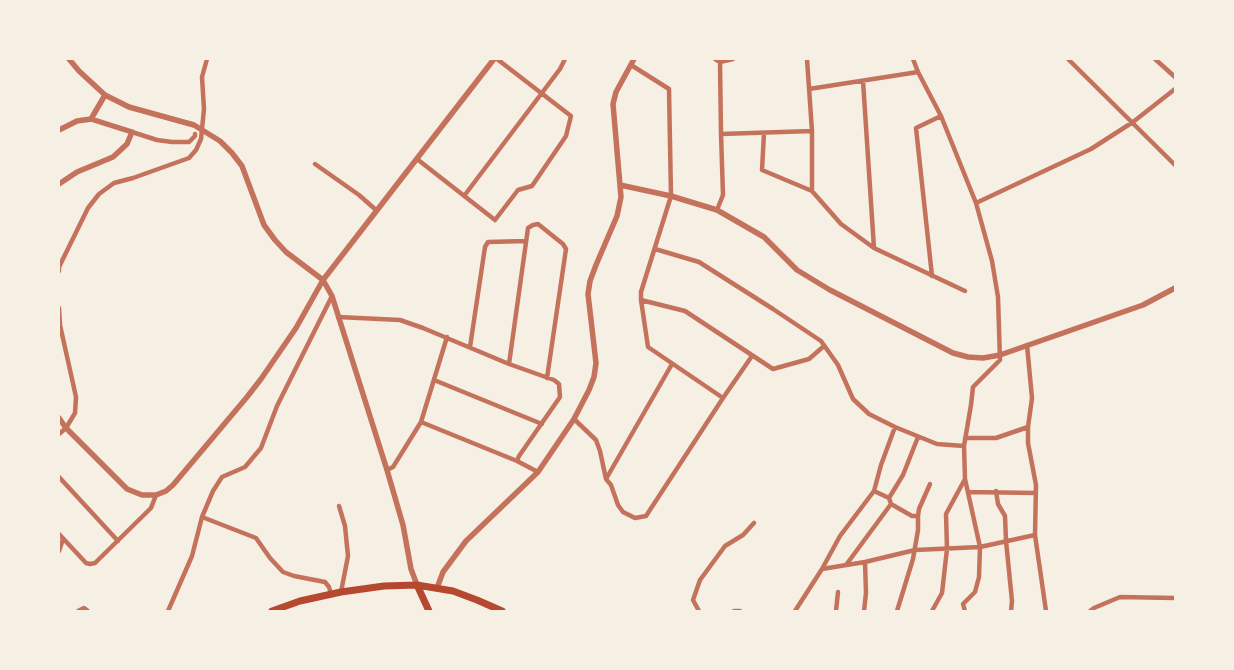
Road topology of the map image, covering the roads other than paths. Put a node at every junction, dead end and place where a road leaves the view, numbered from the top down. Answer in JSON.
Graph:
{"nodes":[{"id":1,"x":69,"y":59,"type":"edge"},
{"id":2,"x":207,"y":59,"type":"edge"},
{"id":3,"x":495,"y":59,"type":"edge"},
{"id":4,"x":565,"y":59,"type":"edge"},
{"id":5,"x":634,"y":59,"type":"edge"},
{"id":6,"x":715,"y":59,"type":"edge"},
{"id":7,"x":732,"y":59,"type":"edge"},
{"id":8,"x":808,"y":59,"type":"edge"},
{"id":9,"x":913,"y":59,"type":"edge"},
{"id":10,"x":1068,"y":59,"type":"edge"},
{"id":11,"x":1155,"y":59,"type":"edge"},
{"id":12,"x":720,"y":62,"type":"junction"},
{"id":13,"x":631,"y":65,"type":"junction"},
{"id":14,"x":918,"y":72,"type":"junction"},
{"id":15,"x":1175,"y":77,"type":"edge"},
{"id":16,"x":863,"y":81,"type":"junction"},
{"id":17,"x":809,"y":89,"type":"junction"},
{"id":18,"x":1175,"y":89,"type":"edge"},
{"id":19,"x":542,"y":94,"type":"junction"},
{"id":20,"x":106,"y":95,"type":"junction"},
{"id":21,"x":941,"y":116,"type":"junction"},
{"id":22,"x":91,"y":119,"type":"junction"},
{"id":23,"x":1133,"y":122,"type":"junction"},
{"id":24,"x":202,"y":129,"type":"junction"},
{"id":25,"x":59,"y":130,"type":"edge"},
{"id":26,"x":812,"y":131,"type":"junction"},
{"id":27,"x":132,"y":132,"type":"junction"},
{"id":28,"x":764,"y":133,"type":"junction"},
{"id":29,"x":195,"y":134,"type":"dead end"},
{"id":30,"x":721,"y":134,"type":"junction"},
{"id":31,"x":417,"y":160,"type":"junction"},
{"id":32,"x":315,"y":164,"type":"dead end"},
{"id":33,"x":1175,"y":165,"type":"edge"},
{"id":34,"x":59,"y":184,"type":"edge"},
{"id":35,"x":620,"y":184,"type":"junction"},
{"id":36,"x":812,"y":192,"type":"junction"},
{"id":37,"x":464,"y":196,"type":"junction"},
{"id":38,"x":671,"y":196,"type":"junction"},
{"id":39,"x":976,"y":203,"type":"junction"},
{"id":40,"x":376,"y":210,"type":"junction"},
{"id":41,"x":717,"y":210,"type":"junction"},
{"id":42,"x":526,"y":241,"type":"junction"},
{"id":43,"x":874,"y":248,"type":"junction"},
{"id":44,"x":655,"y":249,"type":"junction"},
{"id":45,"x":59,"y":271,"type":"edge"},
{"id":46,"x":932,"y":276,"type":"junction"},
{"id":47,"x":323,"y":280,"type":"junction"},
{"id":48,"x":1175,"y":288,"type":"edge"},
{"id":49,"x":965,"y":291,"type":"dead end"},
{"id":50,"x":332,"y":296,"type":"junction"},
{"id":51,"x":641,"y":300,"type":"junction"},
{"id":52,"x":59,"y":308,"type":"edge"},
{"id":53,"x":338,"y":317,"type":"junction"},
{"id":54,"x":447,"y":338,"type":"junction"},
{"id":55,"x":1027,"y":345,"type":"junction"},
{"id":56,"x":824,"y":346,"type":"junction"},
{"id":57,"x":470,"y":347,"type":"junction"},
{"id":58,"x":1000,"y":355,"type":"junction"},
{"id":59,"x":752,"y":356,"type":"junction"},
{"id":60,"x":509,"y":364,"type":"junction"},
{"id":61,"x":672,"y":364,"type":"junction"},
{"id":62,"x":547,"y":378,"type":"junction"},
{"id":63,"x":434,"y":380,"type":"junction"},
{"id":64,"x":724,"y":398,"type":"junction"},
{"id":65,"x":59,"y":418,"type":"edge"},
{"id":66,"x":574,"y":419,"type":"junction"},
{"id":67,"x":421,"y":422,"type":"junction"},
{"id":68,"x":542,"y":424,"type":"junction"},
{"id":69,"x":895,"y":427,"type":"junction"},
{"id":70,"x":1028,"y":427,"type":"junction"},
{"id":71,"x":66,"y":428,"type":"junction"},
{"id":72,"x":59,"y":434,"type":"edge"},
{"id":73,"x":918,"y":437,"type":"junction"},
{"id":74,"x":965,"y":438,"type":"junction"},
{"id":75,"x":964,"y":446,"type":"junction"},
{"id":76,"x":517,"y":461,"type":"junction"},
{"id":77,"x":387,"y":470,"type":"junction"},
{"id":78,"x":538,"y":472,"type":"junction"},
{"id":79,"x":59,"y":477,"type":"edge"},
{"id":80,"x":606,"y":478,"type":"junction"},
{"id":81,"x":965,"y":479,"type":"junction"},
{"id":82,"x":930,"y":484,"type":"dead end"},
{"id":83,"x":874,"y":491,"type":"junction"},
{"id":84,"x":996,"y":491,"type":"junction"},
{"id":85,"x":968,"y":492,"type":"junction"},
{"id":86,"x":1036,"y":493,"type":"junction"},
{"id":87,"x":156,"y":495,"type":"junction"},
{"id":88,"x":889,"y":498,"type":"junction"},
{"id":89,"x":891,"y":504,"type":"junction"},
{"id":90,"x":339,"y":506,"type":"dead end"},
{"id":91,"x":918,"y":516,"type":"junction"},
{"id":92,"x":202,"y":517,"type":"junction"},
{"id":93,"x":754,"y":523,"type":"dead end"},
{"id":94,"x":59,"y":534,"type":"edge"},
{"id":95,"x":1035,"y":535,"type":"junction"},
{"id":96,"x":64,"y":539,"type":"junction"},
{"id":97,"x":118,"y":541,"type":"junction"},
{"id":98,"x":1006,"y":541,"type":"junction"},
{"id":99,"x":980,"y":547,"type":"junction"},
{"id":100,"x":947,"y":549,"type":"junction"},
{"id":101,"x":915,"y":550,"type":"junction"},
{"id":102,"x":59,"y":551,"type":"edge"},
{"id":103,"x":865,"y":562,"type":"junction"},
{"id":104,"x":846,"y":565,"type":"junction"},
{"id":105,"x":822,"y":569,"type":"junction"},
{"id":106,"x":417,"y":585,"type":"junction"},
{"id":107,"x":437,"y":588,"type":"junction"},
{"id":108,"x":342,"y":592,"type":"junction"},
{"id":109,"x":838,"y":592,"type":"dead end"},
{"id":110,"x":331,"y":594,"type":"junction"},
{"id":111,"x":1175,"y":598,"type":"edge"},
{"id":112,"x":78,"y":611,"type":"edge"},
{"id":113,"x":88,"y":611,"type":"edge"},
{"id":114,"x":168,"y":611,"type":"edge"},
{"id":115,"x":272,"y":611,"type":"edge"},
{"id":116,"x":429,"y":611,"type":"edge"},
{"id":117,"x":500,"y":611,"type":"edge"},
{"id":118,"x":699,"y":611,"type":"edge"},
{"id":119,"x":734,"y":611,"type":"edge"},
{"id":120,"x":740,"y":611,"type":"edge"},
{"id":121,"x":795,"y":611,"type":"edge"},
{"id":122,"x":836,"y":611,"type":"edge"},
{"id":123,"x":864,"y":611,"type":"edge"},
{"id":124,"x":897,"y":611,"type":"edge"},
{"id":125,"x":932,"y":611,"type":"edge"},
{"id":126,"x":965,"y":611,"type":"edge"},
{"id":127,"x":1011,"y":611,"type":"edge"},
{"id":128,"x":1046,"y":611,"type":"edge"},
{"id":129,"x":1090,"y":611,"type":"edge"}],
"edges":[{"from":1,"to":20,"type":"street"},
{"from":2,"to":24,"type":"street"},
{"from":3,"to":19,"type":"street"},
{"from":3,"to":31,"type":"street"},
{"from":4,"to":19,"type":"street"},
{"from":5,"to":13,"type":"street"},
{"from":6,"to":12,"type":"street"},
{"from":7,"to":12,"type":"street"},
{"from":8,"to":17,"type":"street"},
{"from":9,"to":14,"type":"street"},
{"from":10,"to":23,"type":"street"},
{"from":11,"to":15,"type":"street"},
{"from":12,"to":30,"type":"street"},
{"from":13,"to":35,"type":"street"},
{"from":13,"to":38,"type":"street"},
{"from":14,"to":16,"type":"street"},
{"from":14,"to":21,"type":"street"},
{"from":16,"to":17,"type":"street"},
{"from":16,"to":43,"type":"street"},
{"from":17,"to":26,"type":"street"},
{"from":18,"to":23,"type":"street"},
{"from":19,"to":37,"type":"street"},
{"from":19,"to":37,"type":"street"},
{"from":20,"to":22,"type":"street"},
{"from":20,"to":24,"type":"street"},
{"from":21,"to":39,"type":"street"},
{"from":21,"to":46,"type":"street"},
{"from":22,"to":25,"type":"street"},
{"from":22,"to":27,"type":"street"},
{"from":23,"to":33,"type":"street"},
{"from":23,"to":39,"type":"street"},
{"from":24,"to":45,"type":"street"},
{"from":24,"to":47,"type":"street"},
{"from":26,"to":28,"type":"street"},
{"from":26,"to":36,"type":"street"},
{"from":27,"to":29,"type":"street"},
{"from":27,"to":34,"type":"street"},
{"from":28,"to":30,"type":"street"},
{"from":28,"to":36,"type":"street"},
{"from":30,"to":41,"type":"street"},
{"from":31,"to":37,"type":"street"},
{"from":31,"to":40,"type":"street"},
{"from":32,"to":40,"type":"street"},
{"from":35,"to":38,"type":"street"},
{"from":35,"to":66,"type":"street"},
{"from":36,"to":43,"type":"street"},
{"from":38,"to":41,"type":"street"},
{"from":38,"to":44,"type":"street"},
{"from":39,"to":58,"type":"street"},
{"from":40,"to":47,"type":"street"},
{"from":41,"to":58,"type":"street"},
{"from":42,"to":57,"type":"street"},
{"from":42,"to":60,"type":"street"},
{"from":42,"to":62,"type":"street"},
{"from":43,"to":46,"type":"street"},
{"from":44,"to":51,"type":"street"},
{"from":44,"to":56,"type":"street"},
{"from":46,"to":49,"type":"street"},
{"from":47,"to":50,"type":"street"},
{"from":47,"to":87,"type":"street"},
{"from":48,"to":55,"type":"street"},
{"from":50,"to":53,"type":"street"},
{"from":50,"to":92,"type":"street"},
{"from":51,"to":59,"type":"street"},
{"from":51,"to":61,"type":"street"},
{"from":52,"to":71,"type":"street"},
{"from":53,"to":54,"type":"street"},
{"from":53,"to":77,"type":"street"},
{"from":54,"to":57,"type":"street"},
{"from":54,"to":63,"type":"street"},
{"from":55,"to":58,"type":"street"},
{"from":55,"to":70,"type":"street"},
{"from":56,"to":59,"type":"street"},
{"from":56,"to":69,"type":"street"},
{"from":57,"to":60,"type":"street"},
{"from":58,"to":74,"type":"street"},
{"from":59,"to":64,"type":"street"},
{"from":60,"to":62,"type":"street"},
{"from":61,"to":64,"type":"street"},
{"from":61,"to":80,"type":"street"},
{"from":62,"to":68,"type":"street"},
{"from":63,"to":67,"type":"street"},
{"from":63,"to":68,"type":"street"},
{"from":64,"to":80,"type":"street"},
{"from":65,"to":71,"type":"street"},
{"from":66,"to":78,"type":"street"},
{"from":66,"to":80,"type":"street"},
{"from":67,"to":76,"type":"street"},
{"from":67,"to":77,"type":"street"},
{"from":68,"to":76,"type":"street"},
{"from":69,"to":73,"type":"street"},
{"from":69,"to":83,"type":"street"},
{"from":70,"to":74,"type":"street"},
{"from":70,"to":86,"type":"street"},
{"from":71,"to":72,"type":"street"},
{"from":71,"to":87,"type":"street"},
{"from":73,"to":75,"type":"street"},
{"from":73,"to":88,"type":"street"},
{"from":74,"to":75,"type":"street"},
{"from":75,"to":81,"type":"street"},
{"from":76,"to":78,"type":"street"},
{"from":77,"to":106,"type":"street"},
{"from":78,"to":107,"type":"street"},
{"from":79,"to":97,"type":"street"},
{"from":81,"to":85,"type":"street"},
{"from":81,"to":100,"type":"street"},
{"from":82,"to":91,"type":"street"},
{"from":83,"to":88,"type":"street"},
{"from":83,"to":105,"type":"street"},
{"from":84,"to":85,"type":"street"},
{"from":84,"to":86,"type":"street"},
{"from":84,"to":98,"type":"street"},
{"from":85,"to":99,"type":"street"},
{"from":86,"to":95,"type":"street"},
{"from":87,"to":97,"type":"street"},
{"from":88,"to":89,"type":"street"},
{"from":89,"to":91,"type":"street"},
{"from":89,"to":104,"type":"street"},
{"from":90,"to":108,"type":"street"},
{"from":91,"to":101,"type":"street"},
{"from":92,"to":110,"type":"street"},
{"from":92,"to":114,"type":"street"},
{"from":93,"to":118,"type":"street"},
{"from":94,"to":96,"type":"street"},
{"from":95,"to":98,"type":"street"},
{"from":95,"to":128,"type":"street"},
{"from":96,"to":97,"type":"street"},
{"from":96,"to":102,"type":"street"},
{"from":98,"to":99,"type":"street"},
{"from":98,"to":127,"type":"street"},
{"from":99,"to":100,"type":"street"},
{"from":99,"to":126,"type":"street"},
{"from":100,"to":101,"type":"street"},
{"from":100,"to":125,"type":"street"},
{"from":101,"to":103,"type":"street"},
{"from":101,"to":124,"type":"street"},
{"from":103,"to":104,"type":"street"},
{"from":103,"to":123,"type":"street"},
{"from":104,"to":105,"type":"street"},
{"from":105,"to":121,"type":"street"},
{"from":106,"to":107,"type":"main road"},
{"from":106,"to":108,"type":"main road"},
{"from":106,"to":116,"type":"main road"},
{"from":107,"to":117,"type":"main road"},
{"from":108,"to":110,"type":"main road"},
{"from":109,"to":122,"type":"street"},
{"from":110,"to":115,"type":"main road"},
{"from":111,"to":129,"type":"street"},
{"from":112,"to":113,"type":"street"},
{"from":119,"to":120,"type":"street"}]}
